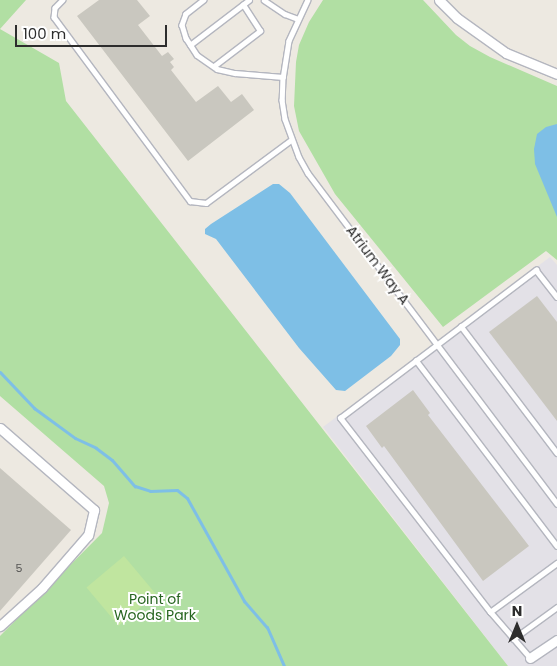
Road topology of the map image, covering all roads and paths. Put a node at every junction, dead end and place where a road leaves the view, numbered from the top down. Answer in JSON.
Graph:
{"nodes":[{"id":1,"x":63,"y":0,"type":"edge"},
{"id":2,"x":204,"y":0,"type":"edge"},
{"id":3,"x":250,"y":0,"type":"edge"},
{"id":4,"x":264,"y":0,"type":"edge"},
{"id":5,"x":308,"y":0,"type":"edge"},
{"id":6,"x":439,"y":0,"type":"edge"},
{"id":7,"x":242,"y":5,"type":"junction"},
{"id":8,"x":298,"y":19,"type":"junction"},
{"id":9,"x":190,"y":45,"type":"junction"},
{"id":10,"x":214,"y":66,"type":"junction"},
{"id":11,"x":557,"y":74,"type":"edge"},
{"id":12,"x":283,"y":77,"type":"junction"},
{"id":13,"x":291,"y":140,"type":"junction"},
{"id":14,"x":557,"y":297,"type":"edge"},
{"id":15,"x":461,"y":326,"type":"junction"},
{"id":16,"x":437,"y":344,"type":"junction"},
{"id":17,"x":416,"y":360,"type":"junction"},
{"id":18,"x":0,"y":428,"type":"edge"},
{"id":19,"x":557,"y":453,"type":"edge"},
{"id":20,"x":557,"y":504,"type":"edge"},
{"id":21,"x":557,"y":546,"type":"edge"},
{"id":22,"x":557,"y":563,"type":"edge"},
{"id":23,"x":557,"y":607,"type":"edge"},
{"id":24,"x":490,"y":612,"type":"junction"},
{"id":25,"x":0,"y":626,"type":"edge"},
{"id":26,"x":513,"y":639,"type":"junction"},
{"id":27,"x":557,"y":640,"type":"edge"},
{"id":28,"x":530,"y":658,"type":"joint"}],
"edges":[{"from":1,"to":13,"type":"lane"},
{"from":2,"to":9,"type":"lane"},
{"from":3,"to":7,"type":"lane"},
{"from":4,"to":8,"type":"lane"},
{"from":5,"to":8,"type":"lane","name":"Atrium Way A"},
{"from":6,"to":11,"type":"street"},
{"from":7,"to":9,"type":"lane"},
{"from":7,"to":10,"type":"lane"},
{"from":8,"to":12,"type":"lane","name":"Atrium Way A"},
{"from":9,"to":10,"type":"lane"},
{"from":10,"to":12,"type":"lane"},
{"from":12,"to":13,"type":"lane","name":"Atrium Way A"},
{"from":13,"to":16,"type":"lane","name":"Atrium Way A"},
{"from":14,"to":15,"type":"lane"},
{"from":15,"to":16,"type":"lane"},
{"from":15,"to":19,"type":"lane"},
{"from":16,"to":17,"type":"lane"},
{"from":16,"to":20,"type":"lane","name":"Atrium Way A"},
{"from":17,"to":21,"type":"lane"},
{"from":17,"to":24,"type":"lane"},
{"from":18,"to":25,"type":"street"},
{"from":22,"to":24,"type":"lane"},
{"from":23,"to":26,"type":"lane"},
{"from":24,"to":26,"type":"lane"},
{"from":26,"to":28,"type":"lane"},
{"from":27,"to":28,"type":"street"}]}
